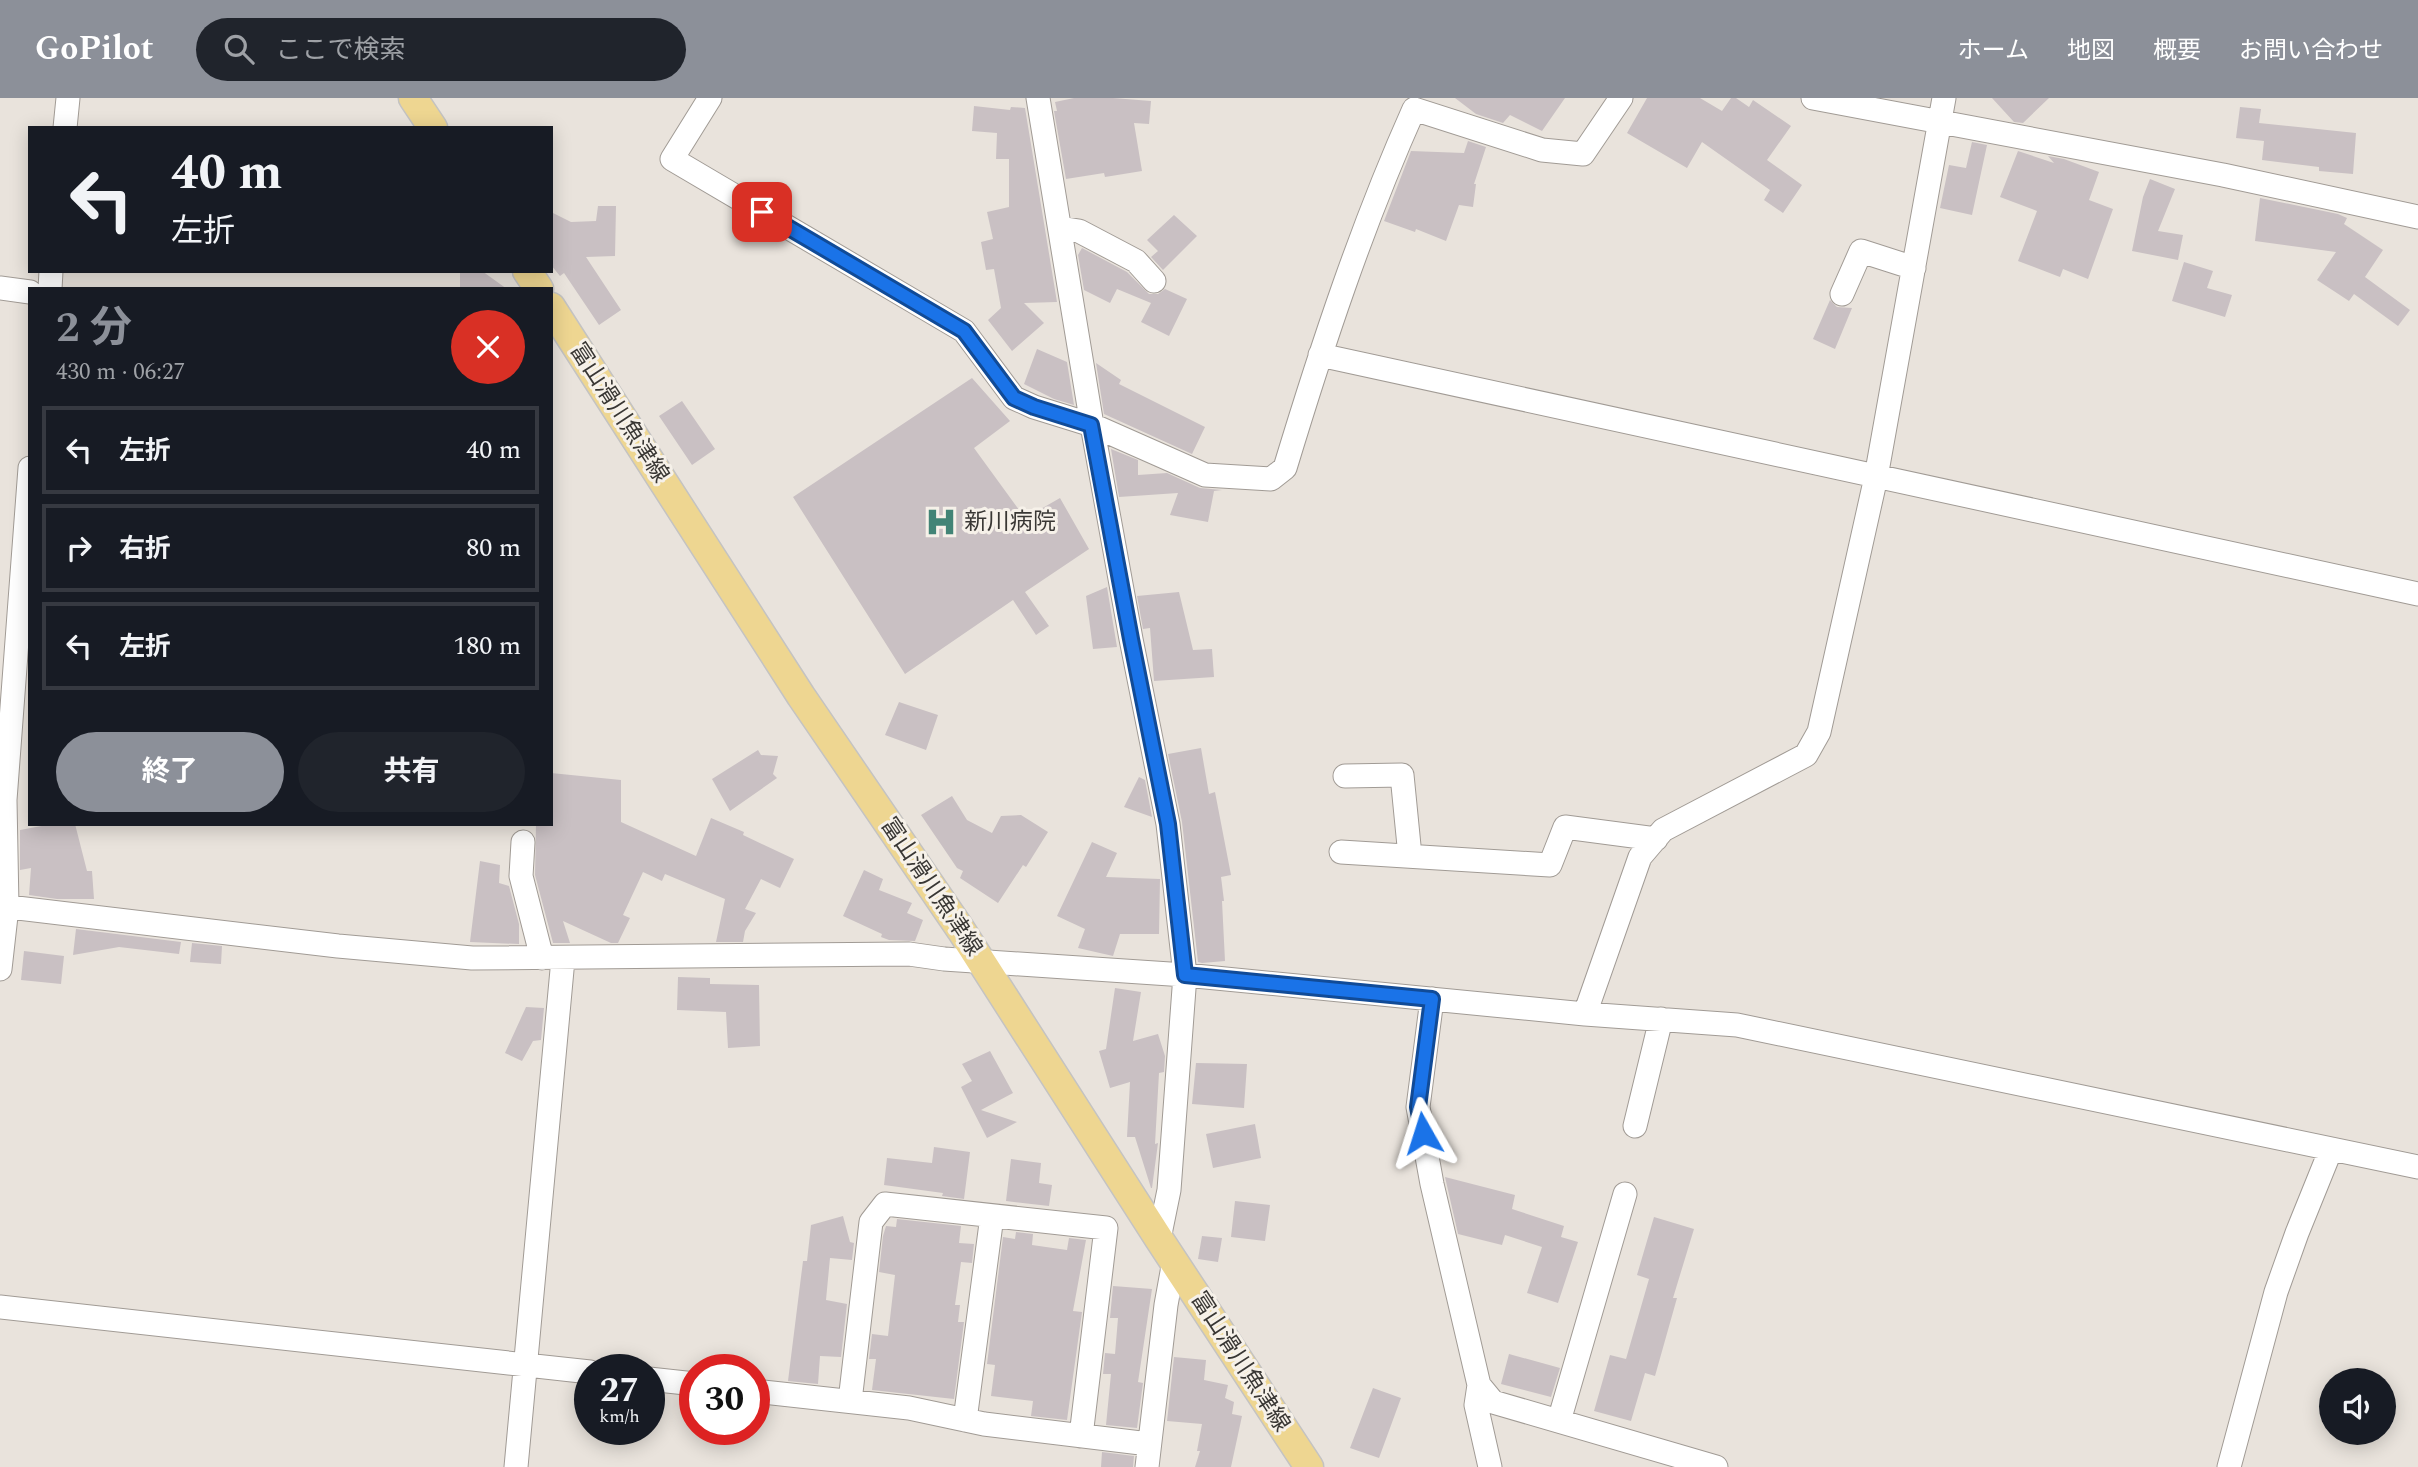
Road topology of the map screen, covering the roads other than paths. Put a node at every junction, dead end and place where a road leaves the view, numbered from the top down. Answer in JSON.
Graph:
{"nodes":[{"id":1,"x":68,"y":98,"type":"edge"},
{"id":2,"x":413,"y":98,"type":"edge"},
{"id":3,"x":710,"y":98,"type":"edge"},
{"id":4,"x":1038,"y":98,"type":"edge"},
{"id":5,"x":1621,"y":98,"type":"edge"},
{"id":6,"x":1813,"y":98,"type":"edge"},
{"id":7,"x":1944,"y":98,"type":"edge"},
{"id":8,"x":1940,"y":122,"type":"junction"},
{"id":9,"x":65,"y":126,"type":"edge"},
{"id":10,"x":432,"y":126,"type":"edge"},
{"id":11,"x":2418,"y":217,"type":"edge"},
{"id":12,"x":1060,"y":228,"type":"junction"},
{"id":13,"x":1914,"y":268,"type":"junction"},
{"id":14,"x":1154,"y":281,"type":"dead end"},
{"id":15,"x":0,"y":288,"type":"edge"},
{"id":16,"x":28,"y":292,"type":"edge"},
{"id":17,"x":1842,"y":295,"type":"dead end"},
{"id":18,"x":553,"y":310,"type":"edge"},
{"id":19,"x":1320,"y":355,"type":"junction"},
{"id":20,"x":1091,"y":425,"type":"junction"},
{"id":21,"x":1876,"y":477,"type":"junction"},
{"id":22,"x":28,"y":495,"type":"edge"},
{"id":23,"x":2418,"y":594,"type":"edge"},
{"id":24,"x":1345,"y":776,"type":"dead end"},
{"id":25,"x":1656,"y":839,"type":"junction"},
{"id":26,"x":523,"y":842,"type":"dead end"},
{"id":27,"x":1341,"y":852,"type":"dead end"},
{"id":28,"x":1410,"y":856,"type":"junction"},
{"id":29,"x":4,"y":906,"type":"edge"},
{"id":30,"x":552,"y":959,"type":"junction"},
{"id":31,"x":982,"y":962,"type":"junction"},
{"id":32,"x":0,"y":969,"type":"edge"},
{"id":33,"x":1185,"y":975,"type":"junction"},
{"id":34,"x":1432,"y":999,"type":"junction"},
{"id":35,"x":1585,"y":1014,"type":"junction"},
{"id":36,"x":1661,"y":1019,"type":"junction"},
{"id":37,"x":1635,"y":1126,"type":"dead end"},
{"id":38,"x":2331,"y":1149,"type":"junction"},
{"id":39,"x":2418,"y":1167,"type":"edge"},
{"id":40,"x":1625,"y":1195,"type":"dead end"},
{"id":41,"x":992,"y":1216,"type":"junction"},
{"id":42,"x":1166,"y":1250,"type":"junction"},
{"id":43,"x":0,"y":1307,"type":"edge"},
{"id":44,"x":526,"y":1365,"type":"junction"},
{"id":45,"x":574,"y":1370,"type":"edge"},
{"id":46,"x":1479,"y":1385,"type":"junction"},
{"id":47,"x":770,"y":1393,"type":"edge"},
{"id":48,"x":850,"y":1401,"type":"junction"},
{"id":49,"x":965,"y":1420,"type":"junction"},
{"id":50,"x":1559,"y":1421,"type":"junction"},
{"id":51,"x":1081,"y":1436,"type":"junction"},
{"id":52,"x":1148,"y":1456,"type":"edge"},
{"id":53,"x":516,"y":1467,"type":"edge"},
{"id":54,"x":1309,"y":1467,"type":"edge"},
{"id":55,"x":1490,"y":1467,"type":"edge"},
{"id":56,"x":1716,"y":1467,"type":"edge"},
{"id":57,"x":2229,"y":1467,"type":"edge"}],
"edges":[{"from":1,"to":9,"type":"street"},
{"from":2,"to":10,"type":"main road"},
{"from":3,"to":20,"type":"street"},
{"from":4,"to":12,"type":"street"},
{"from":5,"to":19,"type":"street"},
{"from":6,"to":8,"type":"street"},
{"from":7,"to":8,"type":"street"},
{"from":8,"to":11,"type":"street"},
{"from":8,"to":13,"type":"street"},
{"from":12,"to":14,"type":"street"},
{"from":12,"to":20,"type":"street"},
{"from":13,"to":17,"type":"street"},
{"from":13,"to":21,"type":"street"},
{"from":15,"to":16,"type":"street"},
{"from":18,"to":31,"type":"main road","name":"富山滑川魚津線"},
{"from":19,"to":20,"type":"street"},
{"from":19,"to":21,"type":"street"},
{"from":20,"to":33,"type":"street"},
{"from":21,"to":23,"type":"street"},
{"from":21,"to":25,"type":"street"},
{"from":22,"to":29,"type":"street"},
{"from":24,"to":28,"type":"street"},
{"from":25,"to":28,"type":"street"},
{"from":25,"to":35,"type":"street"},
{"from":26,"to":30,"type":"street"},
{"from":27,"to":28,"type":"street"},
{"from":29,"to":30,"type":"street"},
{"from":29,"to":32,"type":"street"},
{"from":30,"to":31,"type":"street"},
{"from":30,"to":44,"type":"street"},
{"from":31,"to":33,"type":"street"},
{"from":31,"to":42,"type":"main road","name":"富山滑川魚津線"},
{"from":33,"to":34,"type":"street"},
{"from":33,"to":42,"type":"street"},
{"from":34,"to":35,"type":"street"},
{"from":34,"to":46,"type":"street"},
{"from":35,"to":36,"type":"street"},
{"from":36,"to":37,"type":"street"},
{"from":36,"to":38,"type":"street"},
{"from":38,"to":39,"type":"street"},
{"from":38,"to":57,"type":"street"},
{"from":40,"to":50,"type":"street"},
{"from":41,"to":48,"type":"street"},
{"from":41,"to":49,"type":"street"},
{"from":41,"to":51,"type":"street"},
{"from":42,"to":52,"type":"street"},
{"from":42,"to":54,"type":"main road","name":"富山滑川魚津線"},
{"from":43,"to":44,"type":"street"},
{"from":44,"to":45,"type":"street"},
{"from":44,"to":53,"type":"street"},
{"from":46,"to":50,"type":"street"},
{"from":46,"to":55,"type":"street"},
{"from":47,"to":48,"type":"street"},
{"from":48,"to":49,"type":"street"},
{"from":49,"to":51,"type":"street"},
{"from":50,"to":56,"type":"street"},
{"from":51,"to":52,"type":"street"}]}
